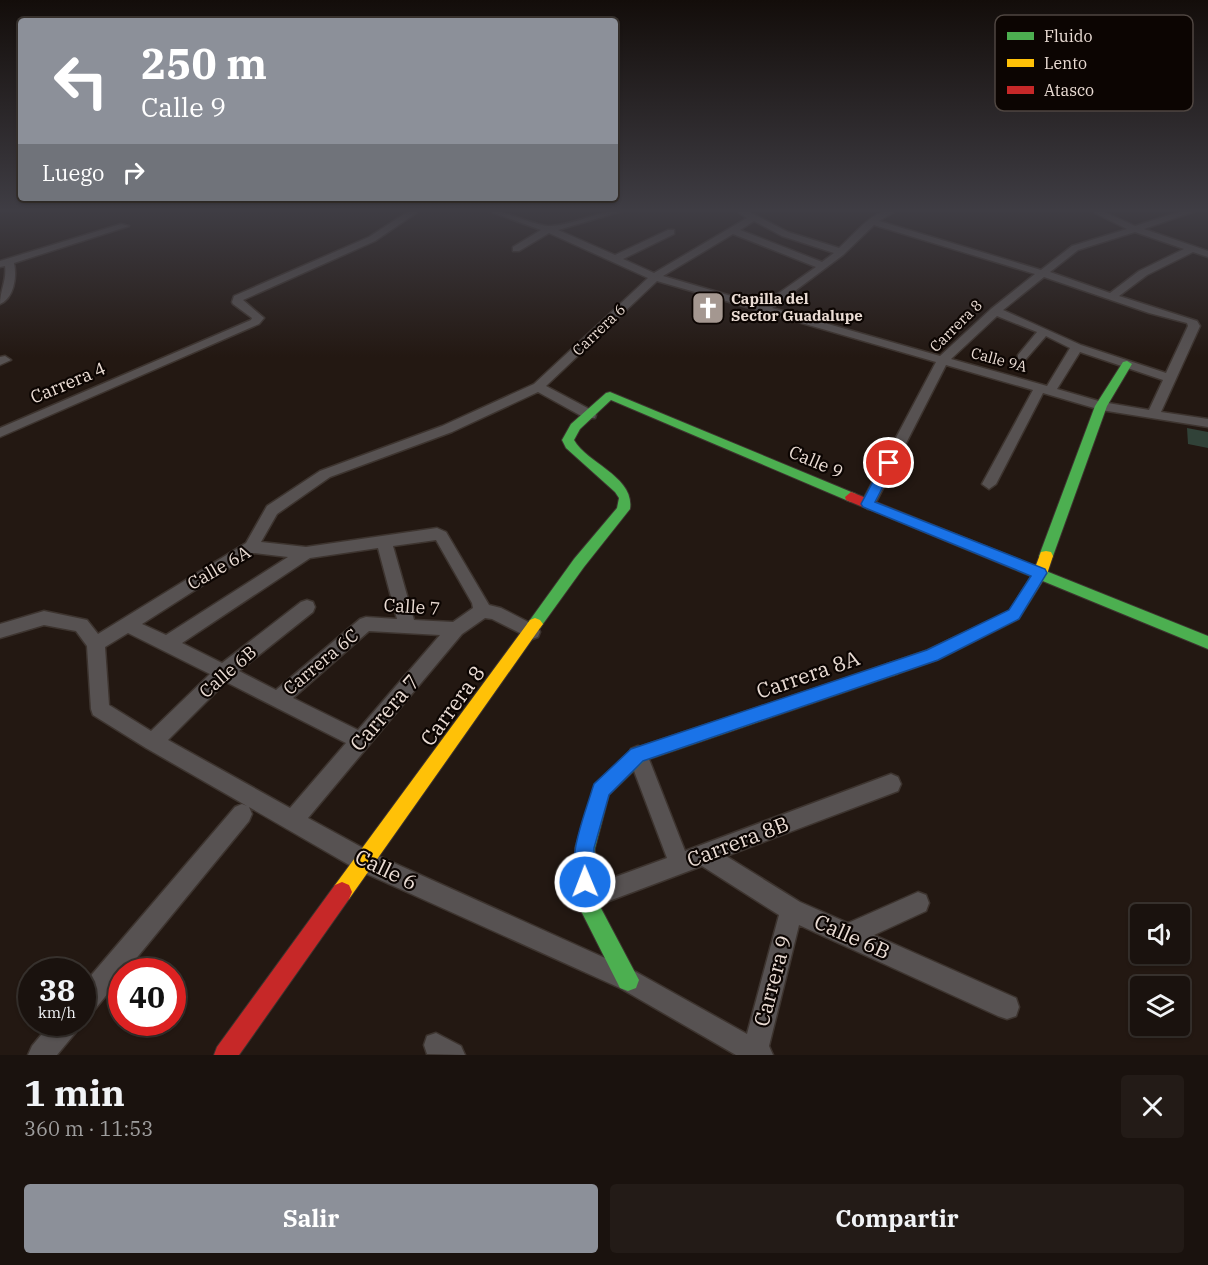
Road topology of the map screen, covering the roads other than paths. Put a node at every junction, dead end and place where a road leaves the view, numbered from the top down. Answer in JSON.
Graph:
{"nodes":[{"id":1,"x":19,"y":258,"type":"edge"},
{"id":2,"x":328,"y":258,"type":"edge"},
{"id":3,"x":686,"y":258,"type":"edge"},
{"id":4,"x":804,"y":258,"type":"edge"},
{"id":5,"x":833,"y":258,"type":"edge"},
{"id":6,"x":993,"y":258,"type":"edge"},
{"id":7,"x":1061,"y":258,"type":"edge"},
{"id":8,"x":1173,"y":258,"type":"edge"},
{"id":9,"x":614,"y":259,"type":"edge"},
{"id":10,"x":4,"y":263,"type":"edge"},
{"id":11,"x":824,"y":266,"type":"junction"},
{"id":12,"x":1042,"y":273,"type":"junction"},
{"id":13,"x":655,"y":277,"type":"junction"},
{"id":14,"x":1111,"y":297,"type":"junction"},
{"id":15,"x":0,"y":301,"type":"edge"},
{"id":16,"x":764,"y":309,"type":"junction"},
{"id":17,"x":995,"y":311,"type":"junction"},
{"id":18,"x":1044,"y":330,"type":"junction"},
{"id":19,"x":1077,"y":347,"type":"junction"},
{"id":20,"x":1022,"y":357,"type":"dead end"},
{"id":21,"x":942,"y":361,"type":"junction"},
{"id":22,"x":1127,"y":364,"type":"junction"},
{"id":23,"x":1168,"y":378,"type":"junction"},
{"id":24,"x":538,"y":387,"type":"junction"},
{"id":25,"x":1045,"y":390,"type":"junction"},
{"id":26,"x":610,"y":395,"type":"joint"},
{"id":27,"x":1101,"y":406,"type":"junction"},
{"id":28,"x":590,"y":415,"type":"junction"},
{"id":29,"x":1153,"y":415,"type":"junction"},
{"id":30,"x":1208,"y":423,"type":"edge"},
{"id":31,"x":0,"y":433,"type":"edge"},
{"id":32,"x":989,"y":484,"type":"dead end"},
{"id":33,"x":868,"y":504,"type":"junction"},
{"id":34,"x":384,"y":541,"type":"junction"},
{"id":35,"x":251,"y":547,"type":"junction"},
{"id":36,"x":306,"y":553,"type":"junction"},
{"id":37,"x":1040,"y":573,"type":"junction"},
{"id":38,"x":307,"y":607,"type":"dead end"},
{"id":39,"x":483,"y":611,"type":"junction"},
{"id":40,"x":126,"y":624,"type":"junction"},
{"id":41,"x":366,"y":624,"type":"joint"},
{"id":42,"x":407,"y":626,"type":"junction"},
{"id":43,"x":456,"y":629,"type":"junction"},
{"id":44,"x":0,"y":631,"type":"edge"},
{"id":45,"x":532,"y":632,"type":"junction"},
{"id":46,"x":1208,"y":643,"type":"edge"},
{"id":47,"x":96,"y":644,"type":"junction"},
{"id":48,"x":166,"y":644,"type":"junction"},
{"id":49,"x":223,"y":673,"type":"junction"},
{"id":50,"x":277,"y":700,"type":"junction"},
{"id":51,"x":361,"y":741,"type":"junction"},
{"id":52,"x":153,"y":742,"type":"junction"},
{"id":53,"x":638,"y":755,"type":"junction"},
{"id":54,"x":891,"y":784,"type":"dead end"},
{"id":55,"x":242,"y":814,"type":"dead end"},
{"id":56,"x":293,"y":820,"type":"junction"},
{"id":57,"x":704,"y":855,"type":"junction"},
{"id":58,"x":366,"y":862,"type":"junction"},
{"id":59,"x":680,"y":864,"type":"junction"},
{"id":60,"x":585,"y":899,"type":"junction"},
{"id":61,"x":918,"y":903,"type":"dead end"},
{"id":62,"x":792,"y":910,"type":"junction"},
{"id":63,"x":848,"y":935,"type":"junction"},
{"id":64,"x":628,"y":980,"type":"junction"},
{"id":65,"x":96,"y":988,"type":"edge"},
{"id":66,"x":1007,"y":1007,"type":"dead end"},
{"id":67,"x":56,"y":1036,"type":"edge"},
{"id":68,"x":745,"y":1051,"type":"edge"},
{"id":69,"x":41,"y":1055,"type":"edge"},
{"id":70,"x":225,"y":1055,"type":"edge"}],
"edges":[{"from":1,"to":10,"type":"street"},
{"from":2,"to":31,"type":"street","name":"Carrera 4"},
{"from":3,"to":13,"type":"street","name":"Carrera 6"},
{"from":4,"to":11,"type":"street"},
{"from":5,"to":11,"type":"street"},
{"from":6,"to":12,"type":"street"},
{"from":7,"to":12,"type":"street","name":"Carrera 8"},
{"from":8,"to":14,"type":"street"},
{"from":9,"to":13,"type":"street","name":"Calle 9A"},
{"from":10,"to":15,"type":"street"},
{"from":11,"to":16,"type":"street"},
{"from":12,"to":14,"type":"street"},
{"from":12,"to":17,"type":"street","name":"Carrera 8"},
{"from":13,"to":16,"type":"street","name":"Calle 9A"},
{"from":13,"to":24,"type":"street","name":"Carrera 6"},
{"from":14,"to":23,"type":"street"},
{"from":16,"to":21,"type":"street","name":"Calle 9A"},
{"from":17,"to":18,"type":"street"},
{"from":17,"to":21,"type":"street","name":"Carrera 8"},
{"from":18,"to":19,"type":"street"},
{"from":18,"to":20,"type":"street"},
{"from":19,"to":22,"type":"street"},
{"from":19,"to":25,"type":"street"},
{"from":21,"to":25,"type":"street","name":"Calle 9A"},
{"from":21,"to":33,"type":"street","name":"Carrera 8"},
{"from":22,"to":23,"type":"street"},
{"from":22,"to":27,"type":"street","name":"Carrera 8A"},
{"from":23,"to":29,"type":"street"},
{"from":24,"to":28,"type":"street"},
{"from":24,"to":35,"type":"street","name":"Carrera 6"},
{"from":25,"to":27,"type":"street","name":"Calle 9A"},
{"from":25,"to":32,"type":"street"},
{"from":26,"to":28,"type":"street","name":"Carrera 8"},
{"from":26,"to":33,"type":"street","name":"Calle 9"},
{"from":27,"to":29,"type":"street","name":"Calle 9A"},
{"from":27,"to":37,"type":"street","name":"Carrera 8A"},
{"from":28,"to":45,"type":"street","name":"Carrera 8"},
{"from":29,"to":30,"type":"street","name":"Calle 9A"},
{"from":33,"to":37,"type":"street","name":"Calle 9"},
{"from":34,"to":36,"type":"street","name":"Calle 6A"},
{"from":34,"to":39,"type":"street","name":"Calle 6A"},
{"from":34,"to":42,"type":"street"},
{"from":35,"to":36,"type":"street","name":"Calle 6A"},
{"from":35,"to":40,"type":"street","name":"Calle 6A"},
{"from":36,"to":48,"type":"street"},
{"from":37,"to":46,"type":"street","name":"Calle 9"},
{"from":37,"to":53,"type":"street","name":"Carrera 8A"},
{"from":38,"to":49,"type":"street","name":"Calle 6B"},
{"from":39,"to":43,"type":"street","name":"Carrera 7"},
{"from":39,"to":45,"type":"street"},
{"from":40,"to":47,"type":"street","name":"Calle 6A"},
{"from":40,"to":48,"type":"street"},
{"from":41,"to":42,"type":"street","name":"Calle 7"},
{"from":41,"to":50,"type":"street","name":"Carrera 6C"},
{"from":42,"to":43,"type":"street","name":"Calle 7"},
{"from":43,"to":51,"type":"street","name":"Carrera 7"},
{"from":44,"to":47,"type":"street"},
{"from":45,"to":58,"type":"street","name":"Carrera 8"},
{"from":47,"to":52,"type":"street","name":"Calle 6"},
{"from":48,"to":49,"type":"street"},
{"from":49,"to":50,"type":"street"},
{"from":49,"to":52,"type":"street","name":"Calle 6B"},
{"from":50,"to":51,"type":"street"},
{"from":51,"to":56,"type":"street","name":"Carrera 7"},
{"from":52,"to":56,"type":"street","name":"Calle 6"},
{"from":53,"to":59,"type":"street"},
{"from":53,"to":60,"type":"street","name":"Carrera 8A"},
{"from":54,"to":57,"type":"street","name":"Carrera 8B"},
{"from":55,"to":65,"type":"street"},
{"from":56,"to":58,"type":"street","name":"Calle 6"},
{"from":57,"to":59,"type":"street","name":"Carrera 8B"},
{"from":57,"to":62,"type":"street","name":"Calle 6B"},
{"from":58,"to":64,"type":"street","name":"Calle 6"},
{"from":58,"to":70,"type":"street","name":"Carrera 8"},
{"from":59,"to":60,"type":"street","name":"Carrera 8B"},
{"from":60,"to":64,"type":"street","name":"Carrera 8A"},
{"from":61,"to":63,"type":"street"},
{"from":62,"to":63,"type":"street","name":"Calle 6B"},
{"from":62,"to":68,"type":"street","name":"Carrera 9"},
{"from":63,"to":66,"type":"street","name":"Calle 6B"},
{"from":64,"to":68,"type":"street","name":"Calle 6"},
{"from":67,"to":69,"type":"street"}]}
